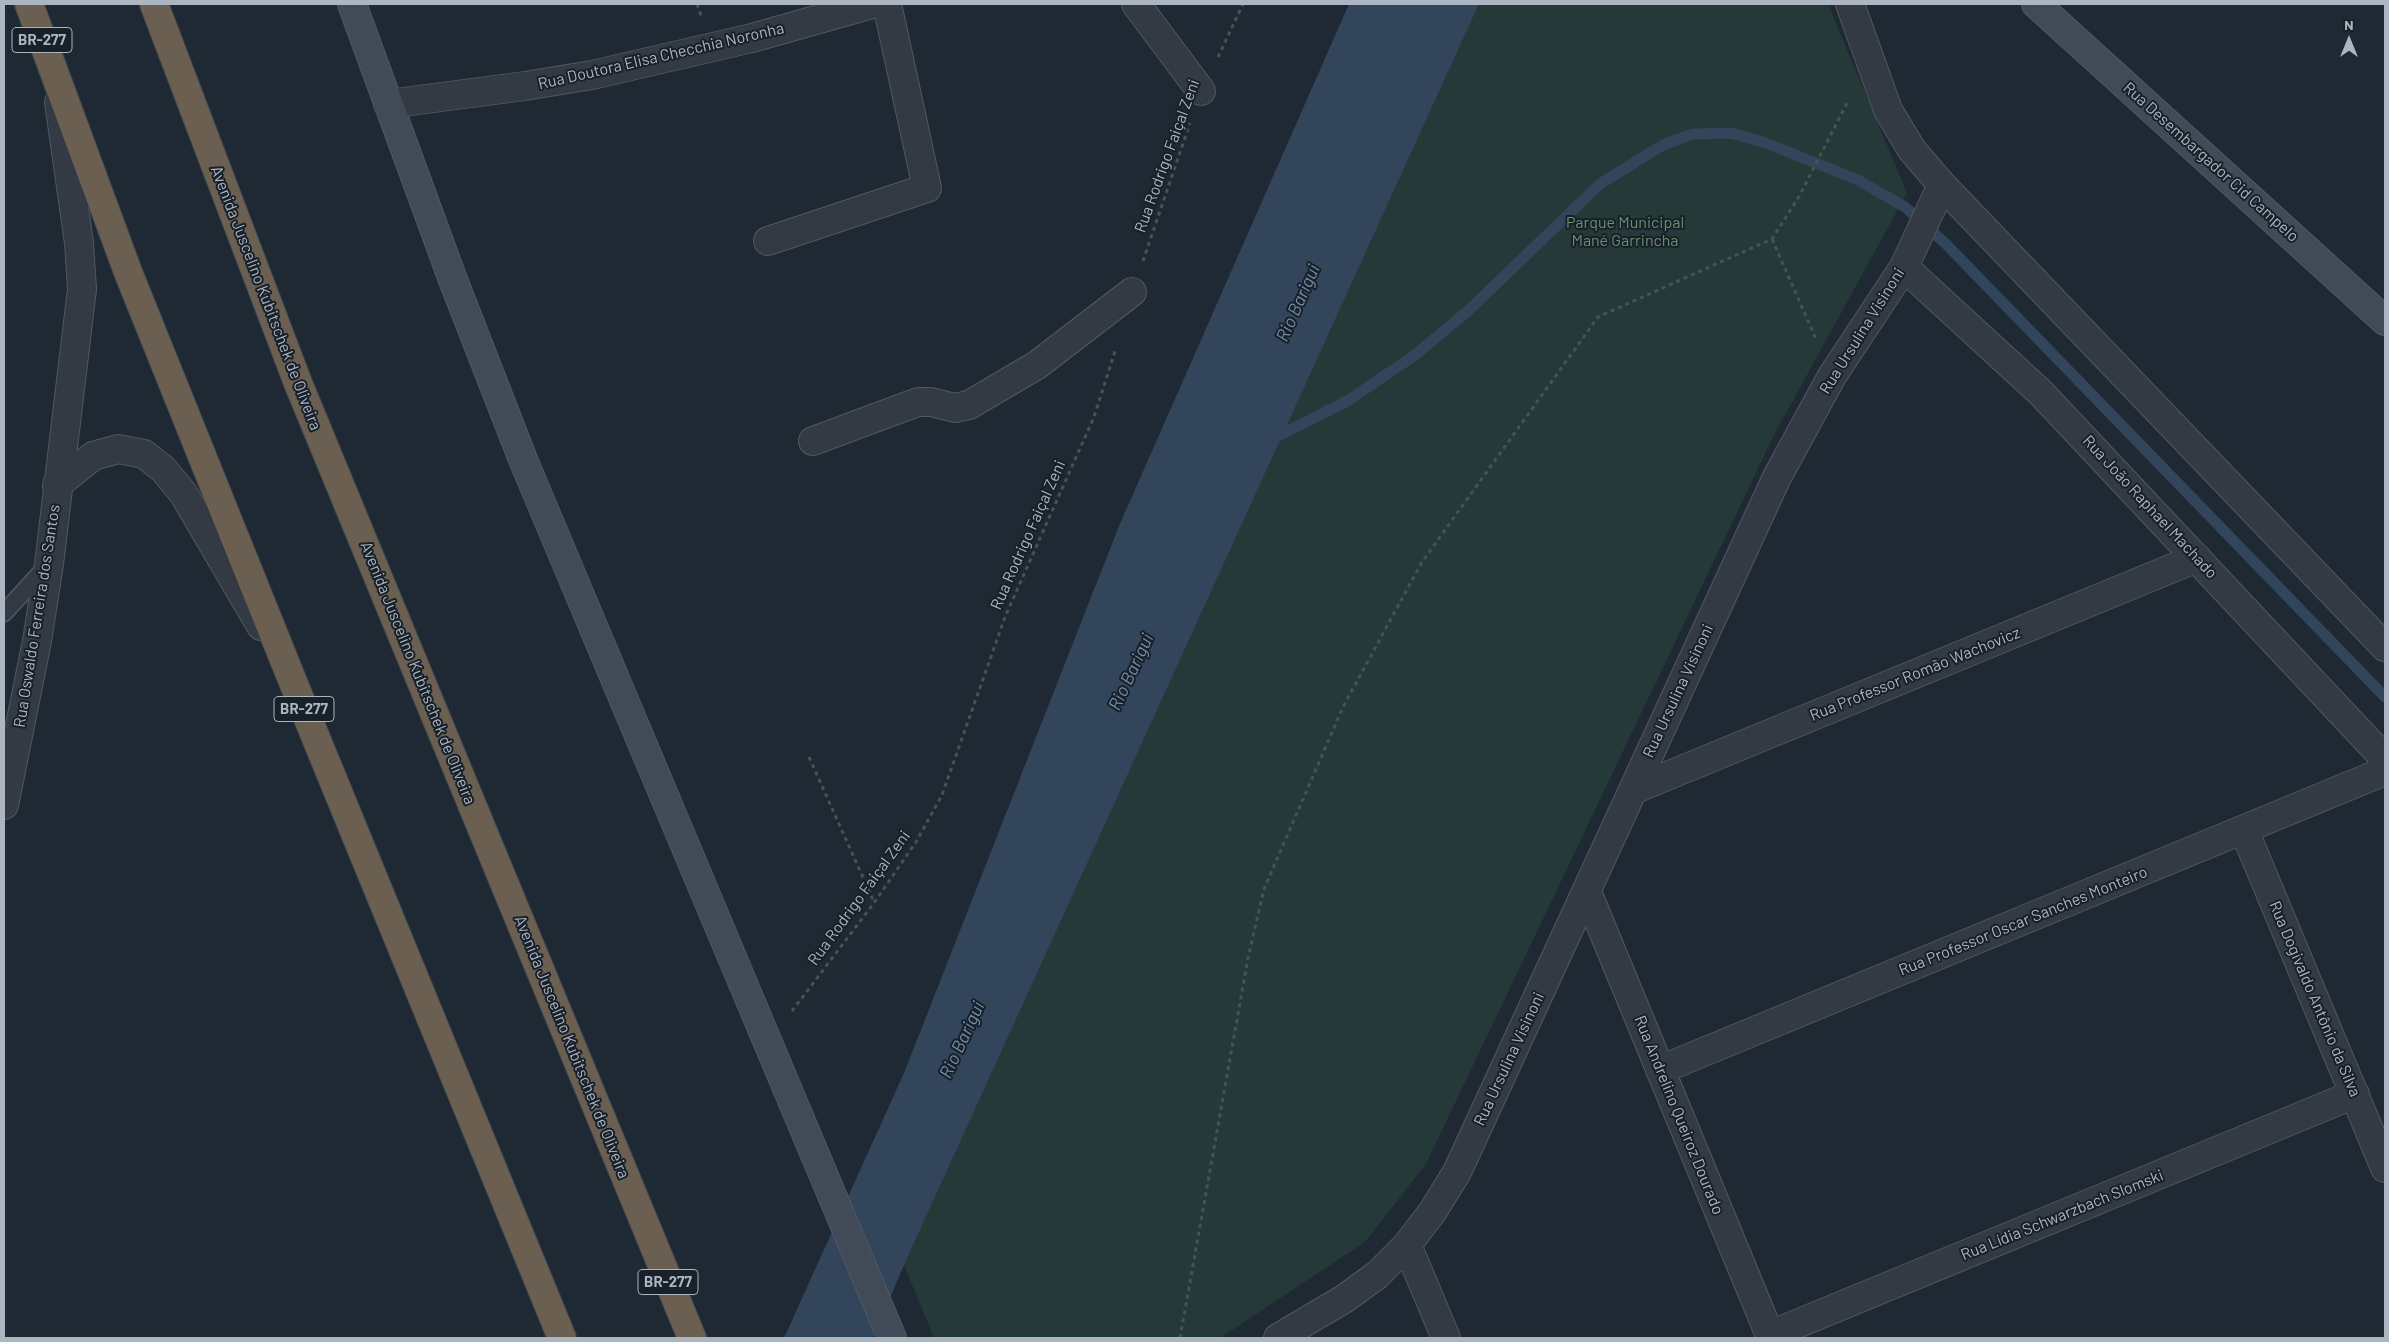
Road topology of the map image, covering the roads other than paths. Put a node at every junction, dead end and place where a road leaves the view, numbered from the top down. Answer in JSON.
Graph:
{"nodes":[{"id":1,"x":29,"y":4,"type":"edge"},
{"id":2,"x":154,"y":4,"type":"edge"},
{"id":3,"x":352,"y":4,"type":"edge"},
{"id":4,"x":872,"y":4,"type":"edge"},
{"id":5,"x":886,"y":4,"type":"edge"},
{"id":6,"x":1136,"y":4,"type":"edge"},
{"id":7,"x":1850,"y":4,"type":"edge"},
{"id":8,"x":2036,"y":4,"type":"edge"},
{"id":9,"x":55,"y":76,"type":"junction"},
{"id":10,"x":1201,"y":91,"type":"road end"},
{"id":11,"x":388,"y":104,"type":"junction"},
{"id":12,"x":1936,"y":197,"type":"junction"},
{"id":13,"x":768,"y":241,"type":"dead end"},
{"id":14,"x":1904,"y":267,"type":"junction"},
{"id":15,"x":1132,"y":292,"type":"road end"},
{"id":16,"x":2383,"y":317,"type":"edge"},
{"id":17,"x":812,"y":441,"type":"dead end"},
{"id":18,"x":57,"y":485,"type":"junction"},
{"id":19,"x":2197,"y":558,"type":"junction"},
{"id":20,"x":48,"y":564,"type":"junction"},
{"id":21,"x":4,"y":614,"type":"edge"},
{"id":22,"x":2385,"y":647,"type":"edge"},
{"id":23,"x":293,"y":682,"type":"junction"},
{"id":24,"x":2385,"y":759,"type":"edge"},
{"id":25,"x":2385,"y":772,"type":"edge"},
{"id":26,"x":1633,"y":790,"type":"junction"},
{"id":27,"x":4,"y":805,"type":"edge"},
{"id":28,"x":2244,"y":830,"type":"junction"},
{"id":29,"x":1587,"y":892,"type":"junction"},
{"id":30,"x":1660,"y":1070,"type":"junction"},
{"id":31,"x":2355,"y":1094,"type":"junction"},
{"id":32,"x":2385,"y":1168,"type":"edge"},
{"id":33,"x":1407,"y":1245,"type":"junction"},
{"id":34,"x":1770,"y":1337,"type":"edge"},
{"id":35,"x":562,"y":1338,"type":"edge"},
{"id":36,"x":692,"y":1338,"type":"edge"},
{"id":37,"x":892,"y":1338,"type":"edge"},
{"id":38,"x":1278,"y":1338,"type":"edge"},
{"id":39,"x":1446,"y":1338,"type":"edge"}],
"edges":[{"from":1,"to":9,"type":"highway","number":"BR-277"},
{"from":2,"to":36,"type":"highway","name":"Avenida Juscelino Kubitschek de Oliveira","number":"BR-277"},
{"from":3,"to":11,"type":"main road"},
{"from":4,"to":11,"type":"street","name":"Rua Doutora Elisa Checchia Noronha"},
{"from":5,"to":13,"type":"street"},
{"from":6,"to":10,"type":"street"},
{"from":7,"to":12,"type":"street"},
{"from":8,"to":16,"type":"main road","name":"Rua Desembargador Cid Campelo"},
{"from":9,"to":18,"type":"street","name":"Rua Oswaldo Ferreira dos Santos"},
{"from":9,"to":23,"type":"highway","number":"BR-277"},
{"from":11,"to":37,"type":"main road"},
{"from":12,"to":14,"type":"street","name":"Rua Ursulina Visinoni"},
{"from":12,"to":22,"type":"street"},
{"from":14,"to":19,"type":"street","name":"Rua João Raphael Machado"},
{"from":14,"to":26,"type":"street","name":"Rua Ursulina Visinoni"},
{"from":15,"to":17,"type":"street"},
{"from":18,"to":20,"type":"street","name":"Rua Oswaldo Ferreira dos Santos"},
{"from":18,"to":23,"type":"street","name":"Rua Oswaldo Ferreira dos Santos"},
{"from":19,"to":24,"type":"street","name":"Rua João Raphael Machado"},
{"from":19,"to":26,"type":"street","name":"Rua Professor Romão Wachovicz"},
{"from":20,"to":21,"type":"lane"},
{"from":20,"to":27,"type":"street","name":"Rua Oswaldo Ferreira dos Santos"},
{"from":23,"to":35,"type":"highway","number":"BR-277"},
{"from":25,"to":28,"type":"street","name":"Rua Professor Oscar Sanches Monteiro"},
{"from":26,"to":29,"type":"street","name":"Rua Ursulina Visinoni"},
{"from":28,"to":30,"type":"street","name":"Rua Professor Oscar Sanches Monteiro"},
{"from":28,"to":31,"type":"street","name":"Rua Dogivaldo Antônio da Silva"},
{"from":29,"to":30,"type":"street","name":"Rua Andrelino Queiroz Dourado"},
{"from":29,"to":33,"type":"street","name":"Rua Ursulina Visinoni"},
{"from":30,"to":34,"type":"street","name":"Rua Andrelino Queiroz Dourado"},
{"from":31,"to":32,"type":"street","name":"Rua Dogivaldo Antônio da Silva"},
{"from":31,"to":34,"type":"street","name":"Rua Lídia Schwarzbach Slomski"},
{"from":33,"to":38,"type":"street","name":"Rua Ursulina Visinoni"},
{"from":33,"to":39,"type":"street"}]}
